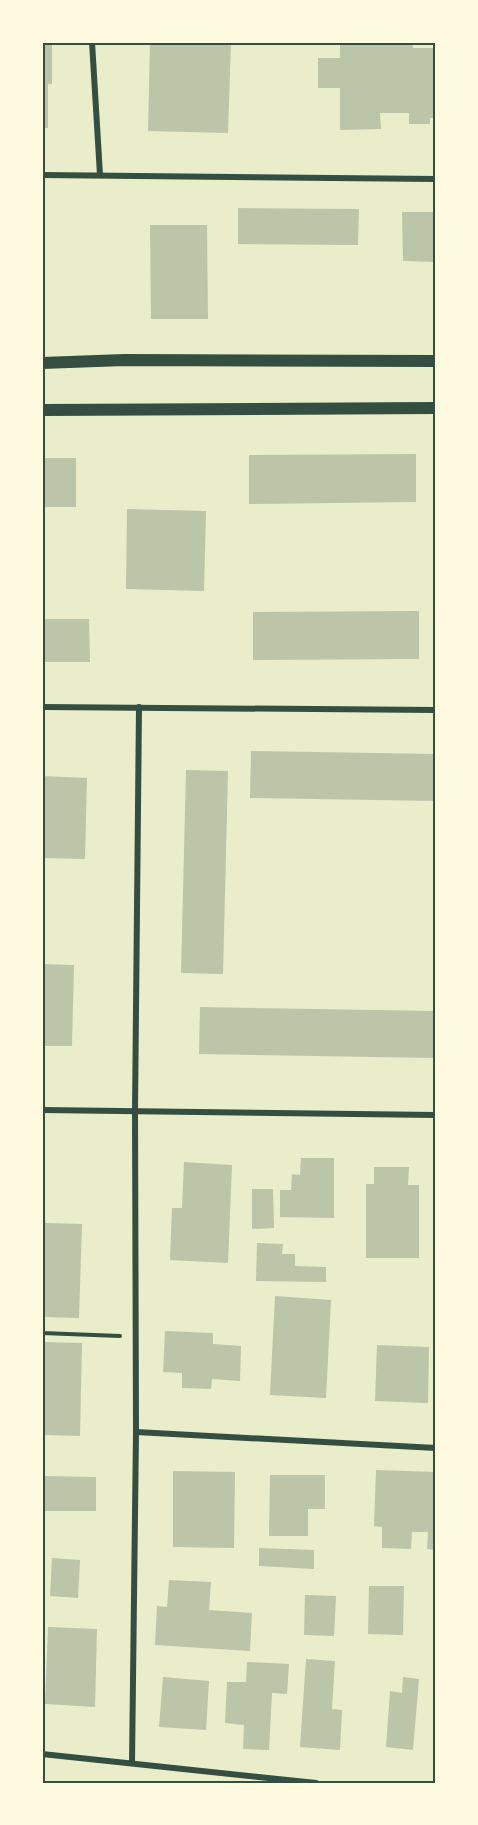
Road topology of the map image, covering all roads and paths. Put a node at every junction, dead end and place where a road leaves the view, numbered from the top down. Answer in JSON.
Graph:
{"nodes":[{"id":1,"x":92,"y":42,"type":"edge"},
{"id":2,"x":42,"y":174,"type":"edge"},
{"id":3,"x":100,"y":175,"type":"junction"},
{"id":4,"x":436,"y":179,"type":"edge"},
{"id":5,"x":436,"y":361,"type":"edge"},
{"id":6,"x":42,"y":363,"type":"edge"},
{"id":7,"x":436,"y":408,"type":"edge"},
{"id":8,"x":42,"y":410,"type":"edge"},
{"id":9,"x":42,"y":707,"type":"edge"},
{"id":10,"x":139,"y":707,"type":"junction"},
{"id":11,"x":436,"y":710,"type":"edge"},
{"id":12,"x":42,"y":1110,"type":"edge"},
{"id":13,"x":135,"y":1111,"type":"junction"},
{"id":14,"x":436,"y":1116,"type":"edge"},
{"id":15,"x":42,"y":1333,"type":"edge"},
{"id":16,"x":136,"y":1337,"type":"junction"},
{"id":17,"x":136,"y":1432,"type":"junction"},
{"id":18,"x":436,"y":1448,"type":"edge"},
{"id":19,"x":42,"y":1754,"type":"edge"},
{"id":20,"x":132,"y":1762,"type":"junction"},
{"id":21,"x":316,"y":1783,"type":"edge"}],
"edges":[{"from":1,"to":3,"type":"street"},
{"from":2,"to":3,"type":"street"},
{"from":3,"to":4,"type":"street"},
{"from":5,"to":6,"type":"main road"},
{"from":7,"to":8,"type":"main road"},
{"from":9,"to":10,"type":"street"},
{"from":10,"to":11,"type":"street"},
{"from":10,"to":13,"type":"street"},
{"from":12,"to":13,"type":"street"},
{"from":13,"to":14,"type":"street"},
{"from":13,"to":16,"type":"street"},
{"from":15,"to":16,"type":"path"},
{"from":16,"to":17,"type":"street"},
{"from":17,"to":18,"type":"street"},
{"from":17,"to":20,"type":"street"},
{"from":19,"to":20,"type":"street"},
{"from":20,"to":21,"type":"street"}]}
